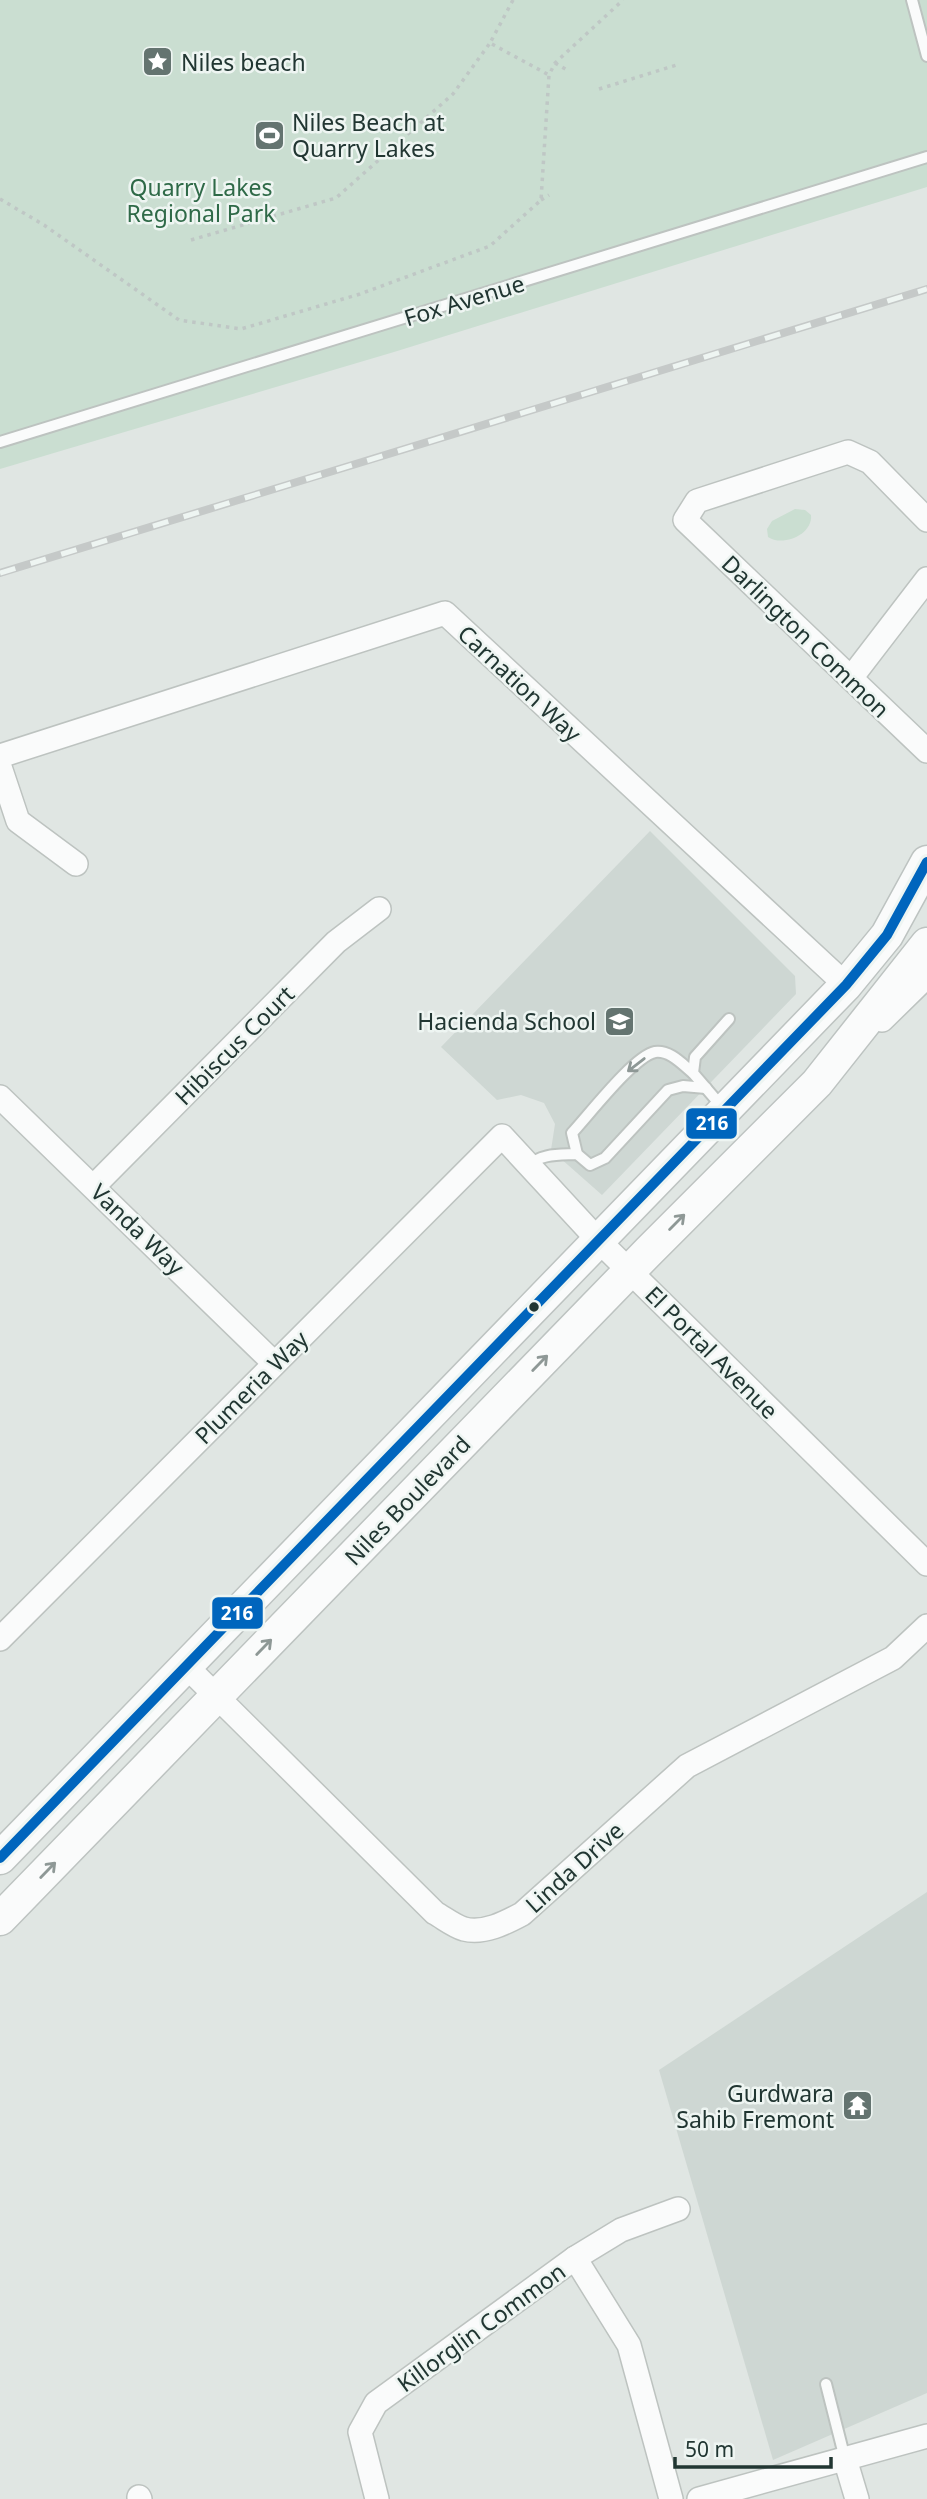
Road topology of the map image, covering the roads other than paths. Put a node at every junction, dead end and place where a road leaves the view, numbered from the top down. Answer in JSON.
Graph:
{"nodes":[{"id":1,"x":912,"y":0,"type":"edge"},
{"id":2,"x":927,"y":56,"type":"edge"},
{"id":3,"x":927,"y":157,"type":"edge"},
{"id":4,"x":0,"y":442,"type":"edge"},
{"id":5,"x":927,"y":520,"type":"edge"},
{"id":6,"x":927,"y":579,"type":"edge"},
{"id":7,"x":851,"y":678,"type":"junction"},
{"id":8,"x":927,"y":751,"type":"edge"},
{"id":9,"x":0,"y":756,"type":"edge"},
{"id":10,"x":0,"y":767,"type":"edge"},
{"id":11,"x":927,"y":862,"type":"edge"},
{"id":12,"x":76,"y":864,"type":"dead end"},
{"id":13,"x":379,"y":909,"type":"dead end"},
{"id":14,"x":927,"y":944,"type":"edge"},
{"id":15,"x":927,"y":976,"type":"edge"},
{"id":16,"x":845,"y":985,"type":"junction"},
{"id":17,"x":729,"y":1020,"type":"dead end"},
{"id":18,"x":693,"y":1073,"type":"junction"},
{"id":19,"x":817,"y":1083,"type":"junction"},
{"id":20,"x":0,"y":1097,"type":"edge"},
{"id":21,"x":715,"y":1099,"type":"junction"},
{"id":22,"x":502,"y":1136,"type":"joint"},
{"id":23,"x":577,"y":1154,"type":"junction"},
{"id":24,"x":529,"y":1166,"type":"junction"},
{"id":25,"x":94,"y":1186,"type":"junction"},
{"id":26,"x":599,"y":1241,"type":"junction"},
{"id":27,"x":630,"y":1271,"type":"junction"},
{"id":28,"x":274,"y":1363,"type":"junction"},
{"id":29,"x":927,"y":1564,"type":"edge"},
{"id":30,"x":927,"y":1626,"type":"edge"},
{"id":31,"x":0,"y":1639,"type":"edge"},
{"id":32,"x":186,"y":1666,"type":"junction"},
{"id":33,"x":216,"y":1696,"type":"junction"},
{"id":34,"x":0,"y":1858,"type":"edge"},
{"id":35,"x":0,"y":1919,"type":"edge"},
{"id":36,"x":678,"y":2209,"type":"dead end"},
{"id":37,"x":575,"y":2258,"type":"junction"},
{"id":38,"x":826,"y":2384,"type":"dead end"},
{"id":39,"x":927,"y":2436,"type":"edge"},
{"id":40,"x":845,"y":2459,"type":"junction"},
{"id":41,"x":377,"y":2499,"type":"edge"},
{"id":42,"x":671,"y":2499,"type":"edge"},
{"id":43,"x":699,"y":2499,"type":"edge"},
{"id":44,"x":857,"y":2499,"type":"edge"}],
"edges":[{"from":1,"to":2,"type":"lane"},
{"from":3,"to":4,"type":"lane","name":"Fox Avenue"},
{"from":5,"to":7,"type":"street","name":"Darlington Common"},
{"from":6,"to":7,"type":"street"},
{"from":7,"to":8,"type":"street","name":"Darlington Common"},
{"from":9,"to":16,"type":"street","name":"Carnation Way"},
{"from":10,"to":12,"type":"street"},
{"from":11,"to":16,"type":"main road","name":"Niles Boulevard"},
{"from":13,"to":25,"type":"street","name":"Hibiscus Court"},
{"from":14,"to":19,"type":"main road","name":"Niles Boulevard"},
{"from":15,"to":19,"type":"street","name":"Niles Boulevard"},
{"from":16,"to":21,"type":"main road","name":"Niles Boulevard"},
{"from":17,"to":18,"type":"lane"},
{"from":18,"to":21,"type":"lane"},
{"from":18,"to":23,"type":"lane","one_way":true},
{"from":27,"to":19,"type":"main road","name":"Niles Boulevard","one_way":true},
{"from":20,"to":25,"type":"street","name":"Vanda Way"},
{"from":21,"to":23,"type":"lane"},
{"from":21,"to":26,"type":"main road","name":"Niles Boulevard"},
{"from":22,"to":24,"type":"street","name":"El Portal Avenue"},
{"from":22,"to":28,"type":"street","name":"Plumeria Way"},
{"from":23,"to":24,"type":"lane"},
{"from":24,"to":26,"type":"street","name":"El Portal Avenue"},
{"from":25,"to":28,"type":"street","name":"Vanda Way"},
{"from":26,"to":27,"type":"street","name":"El Portal Avenue"},
{"from":26,"to":32,"type":"main road","name":"Niles Boulevard"},
{"from":27,"to":29,"type":"street","name":"El Portal Avenue"},
{"from":33,"to":27,"type":"main road","name":"Niles Boulevard","one_way":true},
{"from":28,"to":31,"type":"street","name":"Plumeria Way"},
{"from":30,"to":33,"type":"street","name":"Linda Drive"},
{"from":32,"to":33,"type":"street","name":"Linda Drive"},
{"from":32,"to":34,"type":"main road","name":"Niles Boulevard"},
{"from":35,"to":33,"type":"main road","name":"Niles Boulevard","one_way":true},
{"from":36,"to":37,"type":"street","name":"Killorglin Common"},
{"from":37,"to":41,"type":"street","name":"Killorglin Common"},
{"from":37,"to":42,"type":"street"},
{"from":38,"to":40,"type":"lane"},
{"from":39,"to":40,"type":"street"},
{"from":40,"to":43,"type":"street"},
{"from":40,"to":44,"type":"street"}]}
